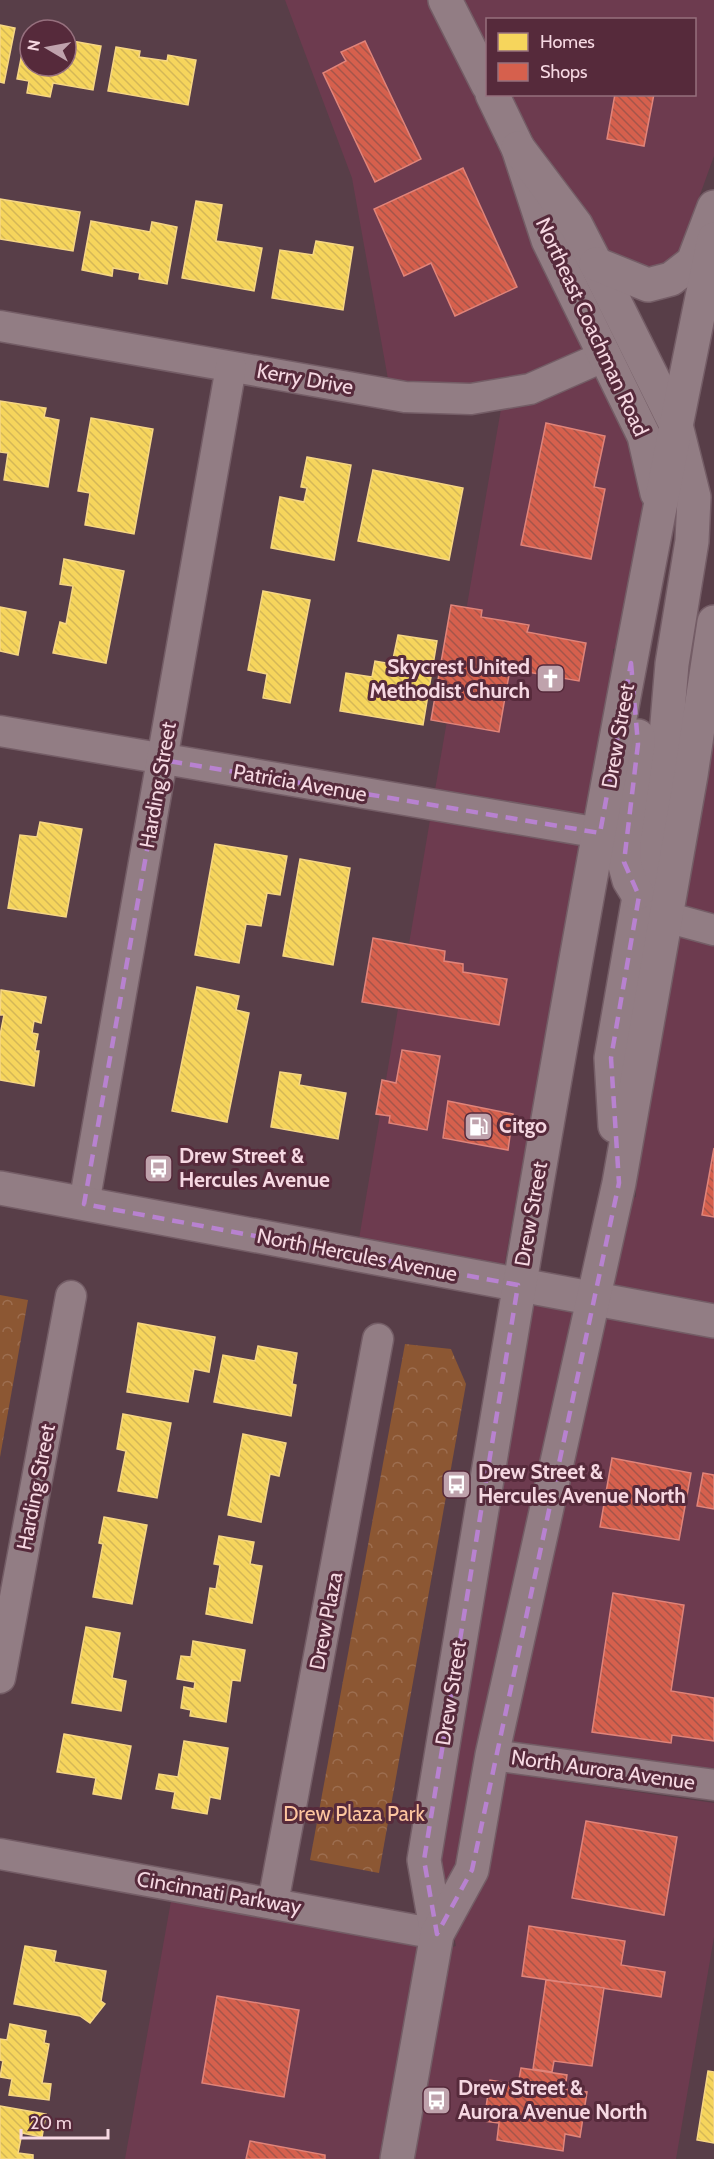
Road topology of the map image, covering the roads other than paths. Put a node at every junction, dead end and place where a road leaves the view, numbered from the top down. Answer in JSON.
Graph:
{"nodes":[{"id":1,"x":445,"y":0,"type":"edge"},
{"id":2,"x":486,"y":81,"type":"edge"},
{"id":3,"x":493,"y":96,"type":"edge"},
{"id":4,"x":518,"y":148,"type":"junction"},
{"id":5,"x":714,"y":207,"type":"edge"},
{"id":6,"x":714,"y":239,"type":"edge"},
{"id":7,"x":596,"y":264,"type":"junction"},
{"id":8,"x":0,"y":326,"type":"edge"},
{"id":9,"x":605,"y":356,"type":"junction"},
{"id":10,"x":231,"y":367,"type":"junction"},
{"id":11,"x":675,"y":425,"type":"junction"},
{"id":12,"x":660,"y":507,"type":"junction"},
{"id":13,"x":714,"y":622,"type":"edge"},
{"id":14,"x":631,"y":663,"type":"junction"},
{"id":15,"x":0,"y":731,"type":"edge"},
{"id":16,"x":163,"y":760,"type":"junction"},
{"id":17,"x":600,"y":833,"type":"junction"},
{"id":18,"x":639,"y":896,"type":"junction"},
{"id":19,"x":666,"y":917,"type":"junction"},
{"id":20,"x":714,"y":930,"type":"edge"},
{"id":21,"x":619,"y":1183,"type":"junction"},
{"id":22,"x":0,"y":1188,"type":"edge"},
{"id":23,"x":84,"y":1204,"type":"junction"},
{"id":24,"x":518,"y":1285,"type":"junction"},
{"id":25,"x":71,"y":1296,"type":"dead end"},
{"id":26,"x":594,"y":1300,"type":"junction"},
{"id":27,"x":714,"y":1321,"type":"edge"},
{"id":28,"x":378,"y":1339,"type":"dead end"},
{"id":29,"x":0,"y":1678,"type":"edge"},
{"id":30,"x":492,"y":1755,"type":"junction"},
{"id":31,"x":714,"y":1785,"type":"edge"},
{"id":32,"x":0,"y":1854,"type":"edge"},
{"id":33,"x":273,"y":1903,"type":"junction"},
{"id":34,"x":437,"y":1934,"type":"junction"},
{"id":35,"x":397,"y":2159,"type":"edge"}],
"edges":[{"from":1,"to":2,"type":"main road"},
{"from":3,"to":4,"type":"main road","name":"Northeast Coachman Road"},
{"from":4,"to":7,"type":"main road","name":"Northeast Coachman Road"},
{"from":4,"to":9,"type":"main road","name":"Northeast Coachman Road"},
{"from":5,"to":7,"type":"main road"},
{"from":6,"to":11,"type":"main road","name":"Drew Street"},
{"from":7,"to":11,"type":"main road","name":"Northeast Coachman Road"},
{"from":8,"to":10,"type":"street","name":"Kerry Drive"},
{"from":9,"to":10,"type":"street","name":"Kerry Drive"},
{"from":9,"to":12,"type":"main road","name":"Northeast Coachman Road"},
{"from":10,"to":16,"type":"street","name":"Harding Street"},
{"from":11,"to":12,"type":"main road","name":"Drew Street"},
{"from":11,"to":18,"type":"main road","name":"Drew Street"},
{"from":12,"to":14,"type":"main road","name":"Drew Street"},
{"from":13,"to":19,"type":"main road","name":"Drew Street"},
{"from":14,"to":17,"type":"main road","name":"Drew Street"},
{"from":14,"to":18,"type":"main road"},
{"from":15,"to":16,"type":"street","name":"Patricia Avenue"},
{"from":16,"to":17,"type":"street","name":"Patricia Avenue"},
{"from":16,"to":23,"type":"street","name":"Harding Street"},
{"from":17,"to":24,"type":"main road","name":"Drew Street"},
{"from":18,"to":19,"type":"main road"},
{"from":18,"to":21,"type":"main road","name":"Drew Street"},
{"from":19,"to":20,"type":"street"},
{"from":19,"to":21,"type":"main road","name":"Drew Street"},
{"from":21,"to":26,"type":"main road","name":"Drew Street"},
{"from":22,"to":23,"type":"main road","name":"North Hercules Avenue"},
{"from":23,"to":24,"type":"main road","name":"North Hercules Avenue"},
{"from":24,"to":26,"type":"main road","name":"North Hercules Avenue"},
{"from":24,"to":34,"type":"main road","name":"Drew Street"},
{"from":25,"to":29,"type":"street","name":"Harding Street"},
{"from":26,"to":27,"type":"main road","name":"North Hercules Avenue"},
{"from":26,"to":30,"type":"main road","name":"Drew Street"},
{"from":28,"to":33,"type":"street","name":"Drew Plaza"},
{"from":30,"to":31,"type":"street","name":"North Aurora Avenue"},
{"from":30,"to":34,"type":"main road","name":"Drew Street"},
{"from":32,"to":33,"type":"street","name":"Cincinnati Parkway"},
{"from":33,"to":34,"type":"street","name":"Cincinnati Parkway"},
{"from":34,"to":35,"type":"main road","name":"Drew Street"}]}
